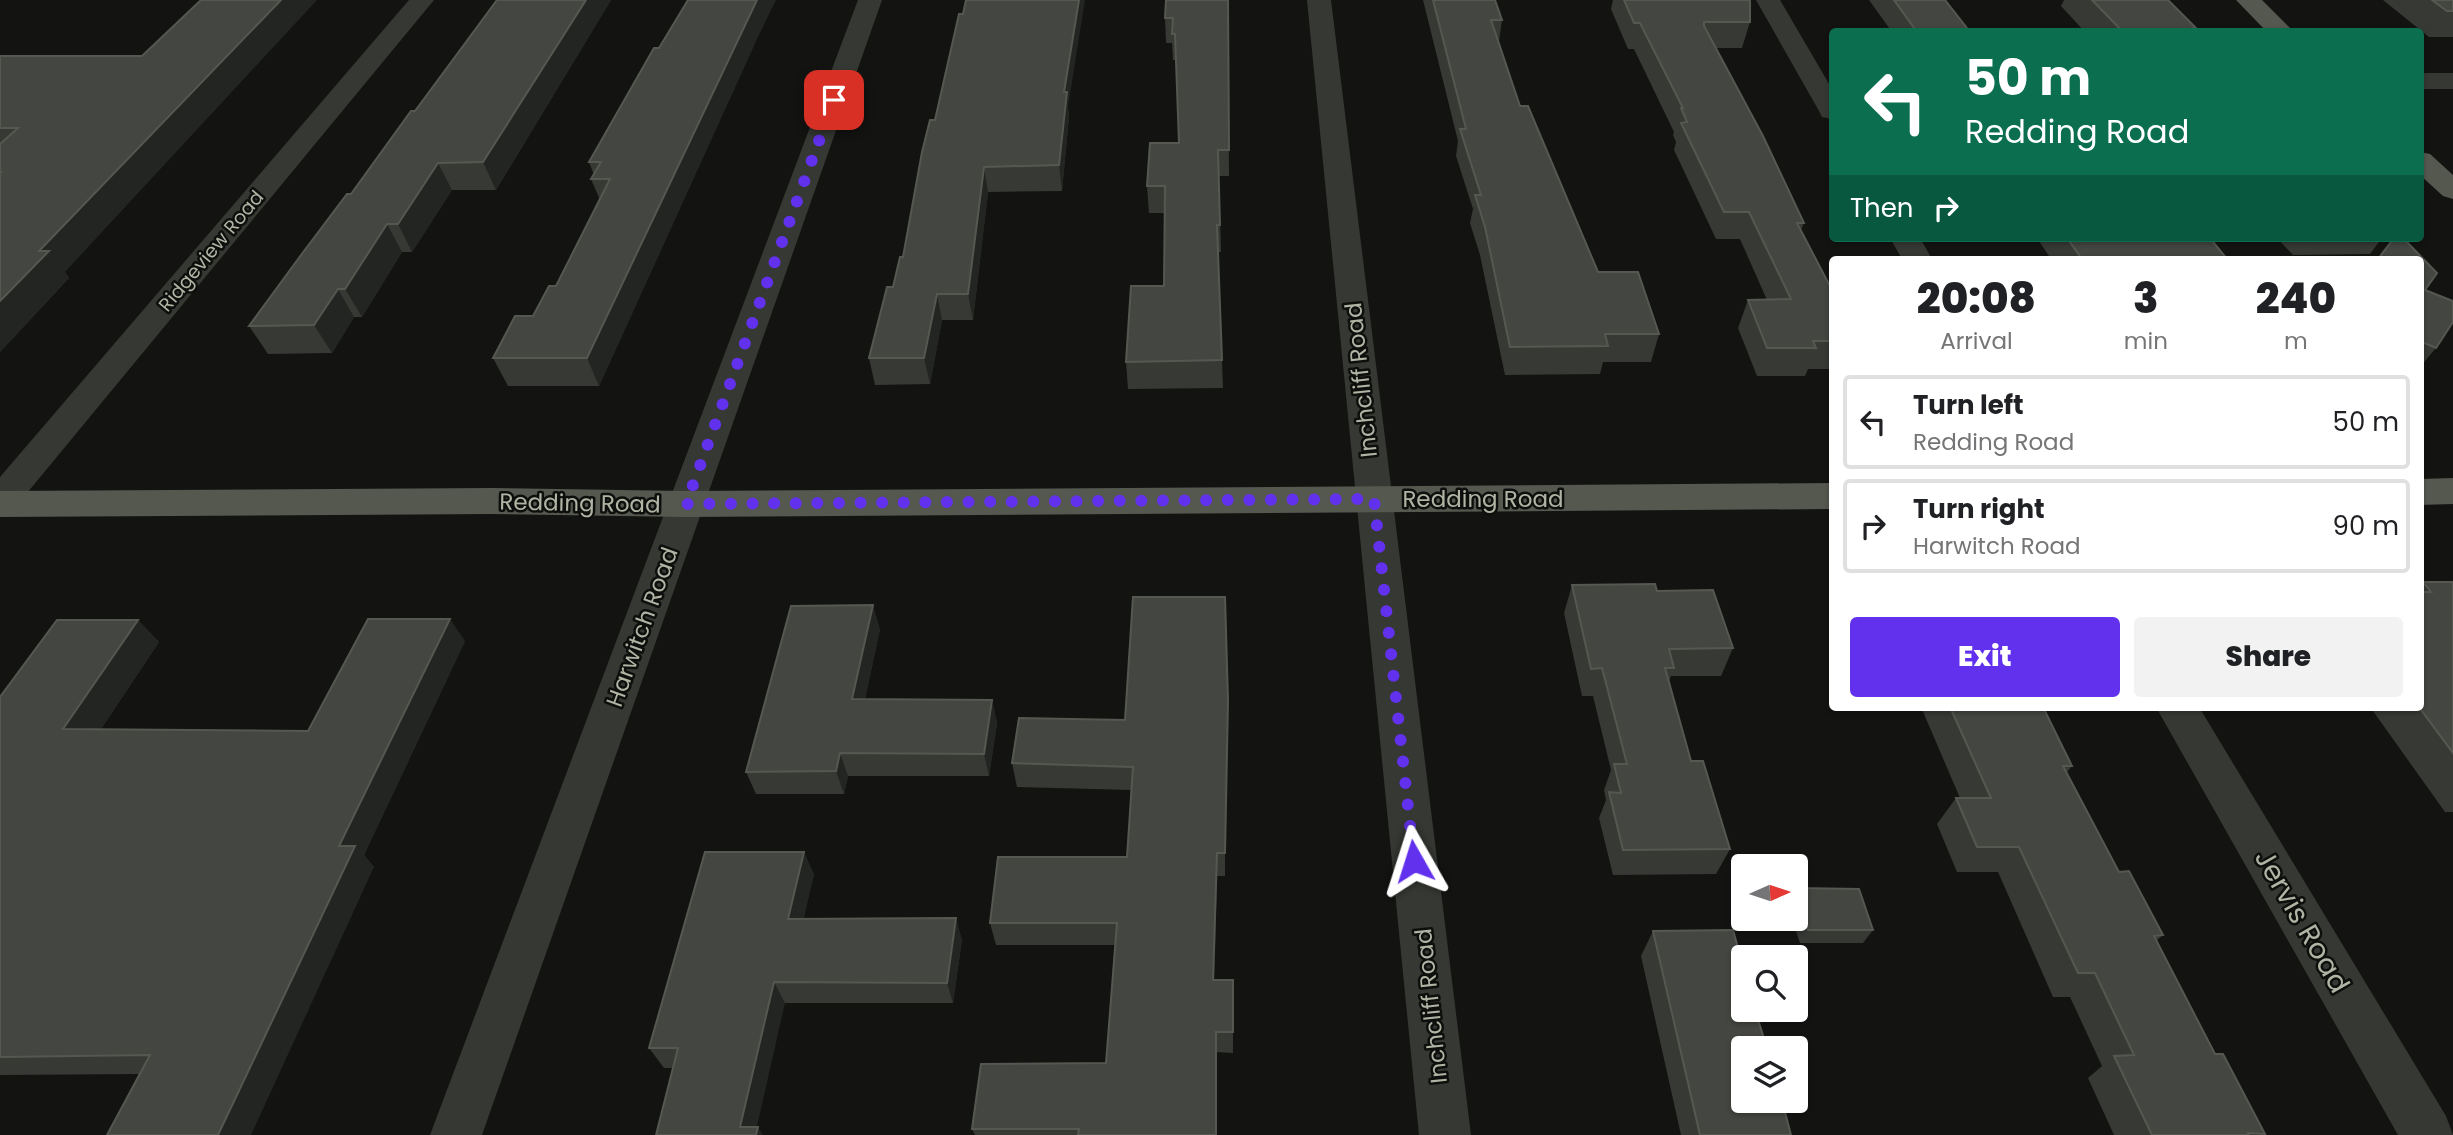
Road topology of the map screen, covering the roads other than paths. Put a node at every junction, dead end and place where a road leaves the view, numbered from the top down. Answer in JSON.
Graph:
{"nodes":[{"id":1,"x":422,"y":0,"type":"edge"},
{"id":2,"x":870,"y":0,"type":"edge"},
{"id":3,"x":1319,"y":0,"type":"edge"},
{"id":4,"x":1768,"y":0,"type":"edge"},
{"id":5,"x":2248,"y":0,"type":"edge"},
{"id":6,"x":2278,"y":28,"type":"edge"},
{"id":7,"x":2424,"y":81,"type":"edge"},
{"id":8,"x":2453,"y":81,"type":"edge"},
{"id":9,"x":1829,"y":106,"type":"edge"},
{"id":10,"x":2424,"y":164,"type":"edge"},
{"id":11,"x":2453,"y":190,"type":"edge"},
{"id":12,"x":2453,"y":491,"type":"edge"},
{"id":13,"x":2424,"y":492,"type":"edge"},
{"id":14,"x":1829,"y":496,"type":"edge"},
{"id":15,"x":1374,"y":499,"type":"junction"},
{"id":16,"x":0,"y":502,"type":"edge"},
{"id":17,"x":686,"y":504,"type":"junction"},
{"id":18,"x":2179,"y":711,"type":"edge"},
{"id":19,"x":456,"y":1135,"type":"edge"},
{"id":20,"x":1445,"y":1135,"type":"edge"},
{"id":21,"x":2427,"y":1135,"type":"edge"}],
"edges":[{"from":1,"to":16,"type":"street","name":"Ridgeview Road"},
{"from":2,"to":17,"type":"street","name":"Harwitch Road"},
{"from":3,"to":15,"type":"street","name":"Inchcliff Road"},
{"from":4,"to":9,"type":"street"},
{"from":5,"to":6,"type":"main road"},
{"from":7,"to":8,"type":"street"},
{"from":10,"to":11,"type":"main road"},
{"from":12,"to":13,"type":"main road"},
{"from":14,"to":15,"type":"main road","name":"Redding Road"},
{"from":15,"to":17,"type":"main road","name":"Redding Road"},
{"from":15,"to":20,"type":"street","name":"Inchcliff Road"},
{"from":16,"to":17,"type":"main road","name":"Redding Road"},
{"from":17,"to":19,"type":"street","name":"Harwitch Road"},
{"from":18,"to":21,"type":"street","name":"Jervis Road"}]}
